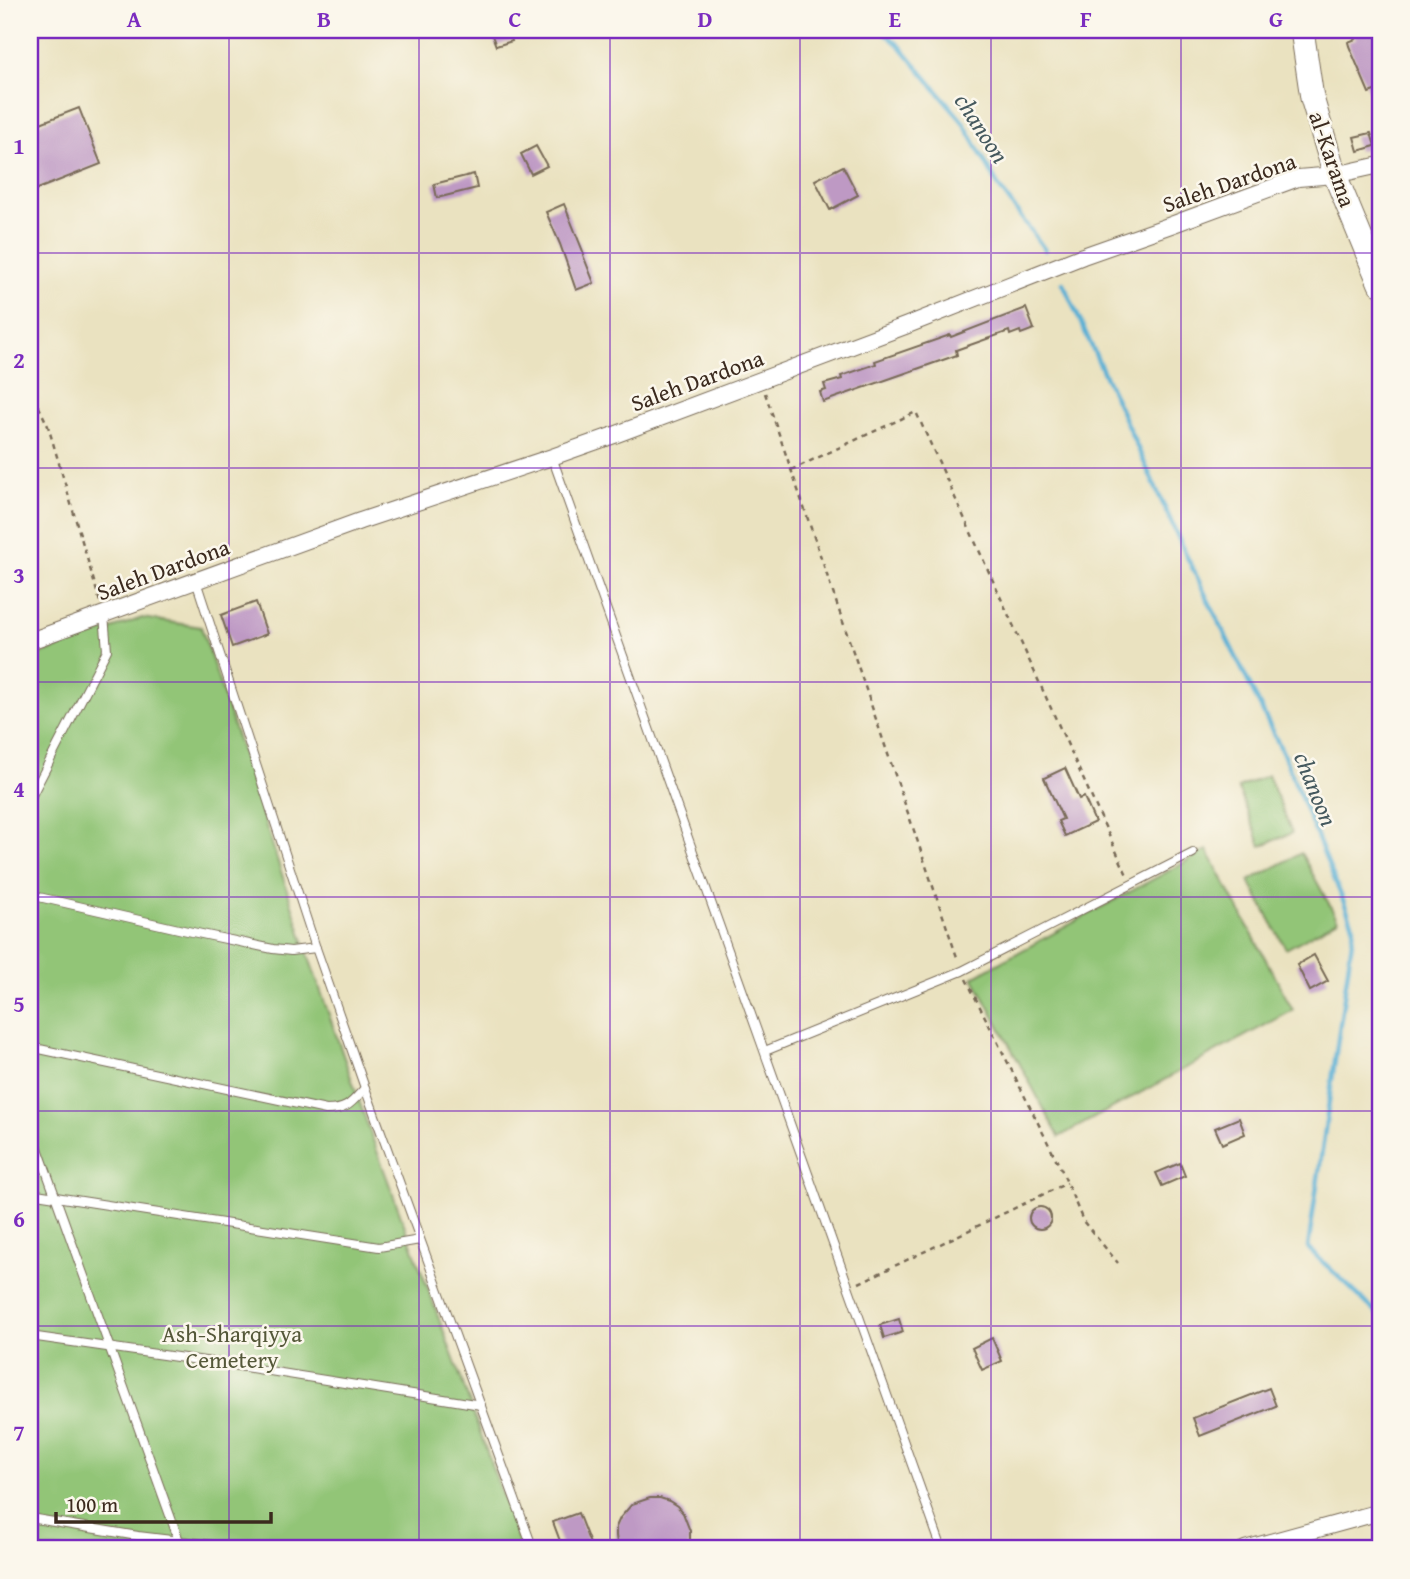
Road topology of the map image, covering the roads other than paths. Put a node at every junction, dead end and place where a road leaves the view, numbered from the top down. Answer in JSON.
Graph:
{"nodes":[{"id":1,"x":1302,"y":30,"type":"edge"},
{"id":2,"x":1380,"y":165,"type":"edge"},
{"id":3,"x":1335,"y":176,"type":"junction"},
{"id":4,"x":1380,"y":284,"type":"edge"},
{"id":5,"x":552,"y":457,"type":"junction"},
{"id":6,"x":196,"y":581,"type":"junction"},
{"id":7,"x":104,"y":615,"type":"junction"},
{"id":8,"x":30,"y":641,"type":"edge"},
{"id":9,"x":30,"y":799,"type":"edge"},
{"id":10,"x":1193,"y":853,"type":"dead end"},
{"id":11,"x":30,"y":895,"type":"edge"},
{"id":12,"x":316,"y":948,"type":"junction"},
{"id":13,"x":30,"y":1047,"type":"edge"},
{"id":14,"x":765,"y":1051,"type":"junction"},
{"id":15,"x":365,"y":1088,"type":"junction"},
{"id":16,"x":30,"y":1126,"type":"edge"},
{"id":17,"x":30,"y":1194,"type":"edge"},
{"id":18,"x":56,"y":1197,"type":"junction"},
{"id":19,"x":421,"y":1240,"type":"junction"},
{"id":20,"x":30,"y":1336,"type":"edge"},
{"id":21,"x":110,"y":1348,"type":"junction"},
{"id":22,"x":481,"y":1405,"type":"junction"},
{"id":23,"x":1380,"y":1512,"type":"edge"},
{"id":24,"x":30,"y":1518,"type":"edge"},
{"id":25,"x":180,"y":1545,"type":"edge"},
{"id":26,"x":247,"y":1549,"type":"edge"},
{"id":27,"x":533,"y":1549,"type":"edge"},
{"id":28,"x":942,"y":1549,"type":"edge"},
{"id":29,"x":1245,"y":1549,"type":"edge"}],
"edges":[{"from":1,"to":3,"type":"main road","name":"al-Karama"},
{"from":2,"to":3,"type":"street","name":"Saleh Dardona"},
{"from":3,"to":4,"type":"main road","name":"al-Karama"},
{"from":3,"to":5,"type":"street","name":"Saleh Dardona"},
{"from":5,"to":6,"type":"street","name":"Saleh Dardona"},
{"from":5,"to":14,"type":"lane"},
{"from":6,"to":7,"type":"street","name":"Saleh Dardona"},
{"from":6,"to":12,"type":"lane"},
{"from":7,"to":8,"type":"street","name":"Saleh Dardona"},
{"from":7,"to":9,"type":"lane"},
{"from":10,"to":14,"type":"lane"},
{"from":11,"to":12,"type":"lane"},
{"from":12,"to":15,"type":"lane"},
{"from":13,"to":15,"type":"lane"},
{"from":14,"to":28,"type":"lane"},
{"from":15,"to":19,"type":"lane"},
{"from":16,"to":18,"type":"lane"},
{"from":17,"to":18,"type":"lane"},
{"from":18,"to":19,"type":"lane"},
{"from":18,"to":21,"type":"lane"},
{"from":19,"to":22,"type":"lane"},
{"from":20,"to":21,"type":"lane"},
{"from":21,"to":22,"type":"lane"},
{"from":21,"to":25,"type":"lane"},
{"from":22,"to":27,"type":"lane"},
{"from":23,"to":29,"type":"street"},
{"from":24,"to":25,"type":"lane"},
{"from":25,"to":26,"type":"lane"}]}
